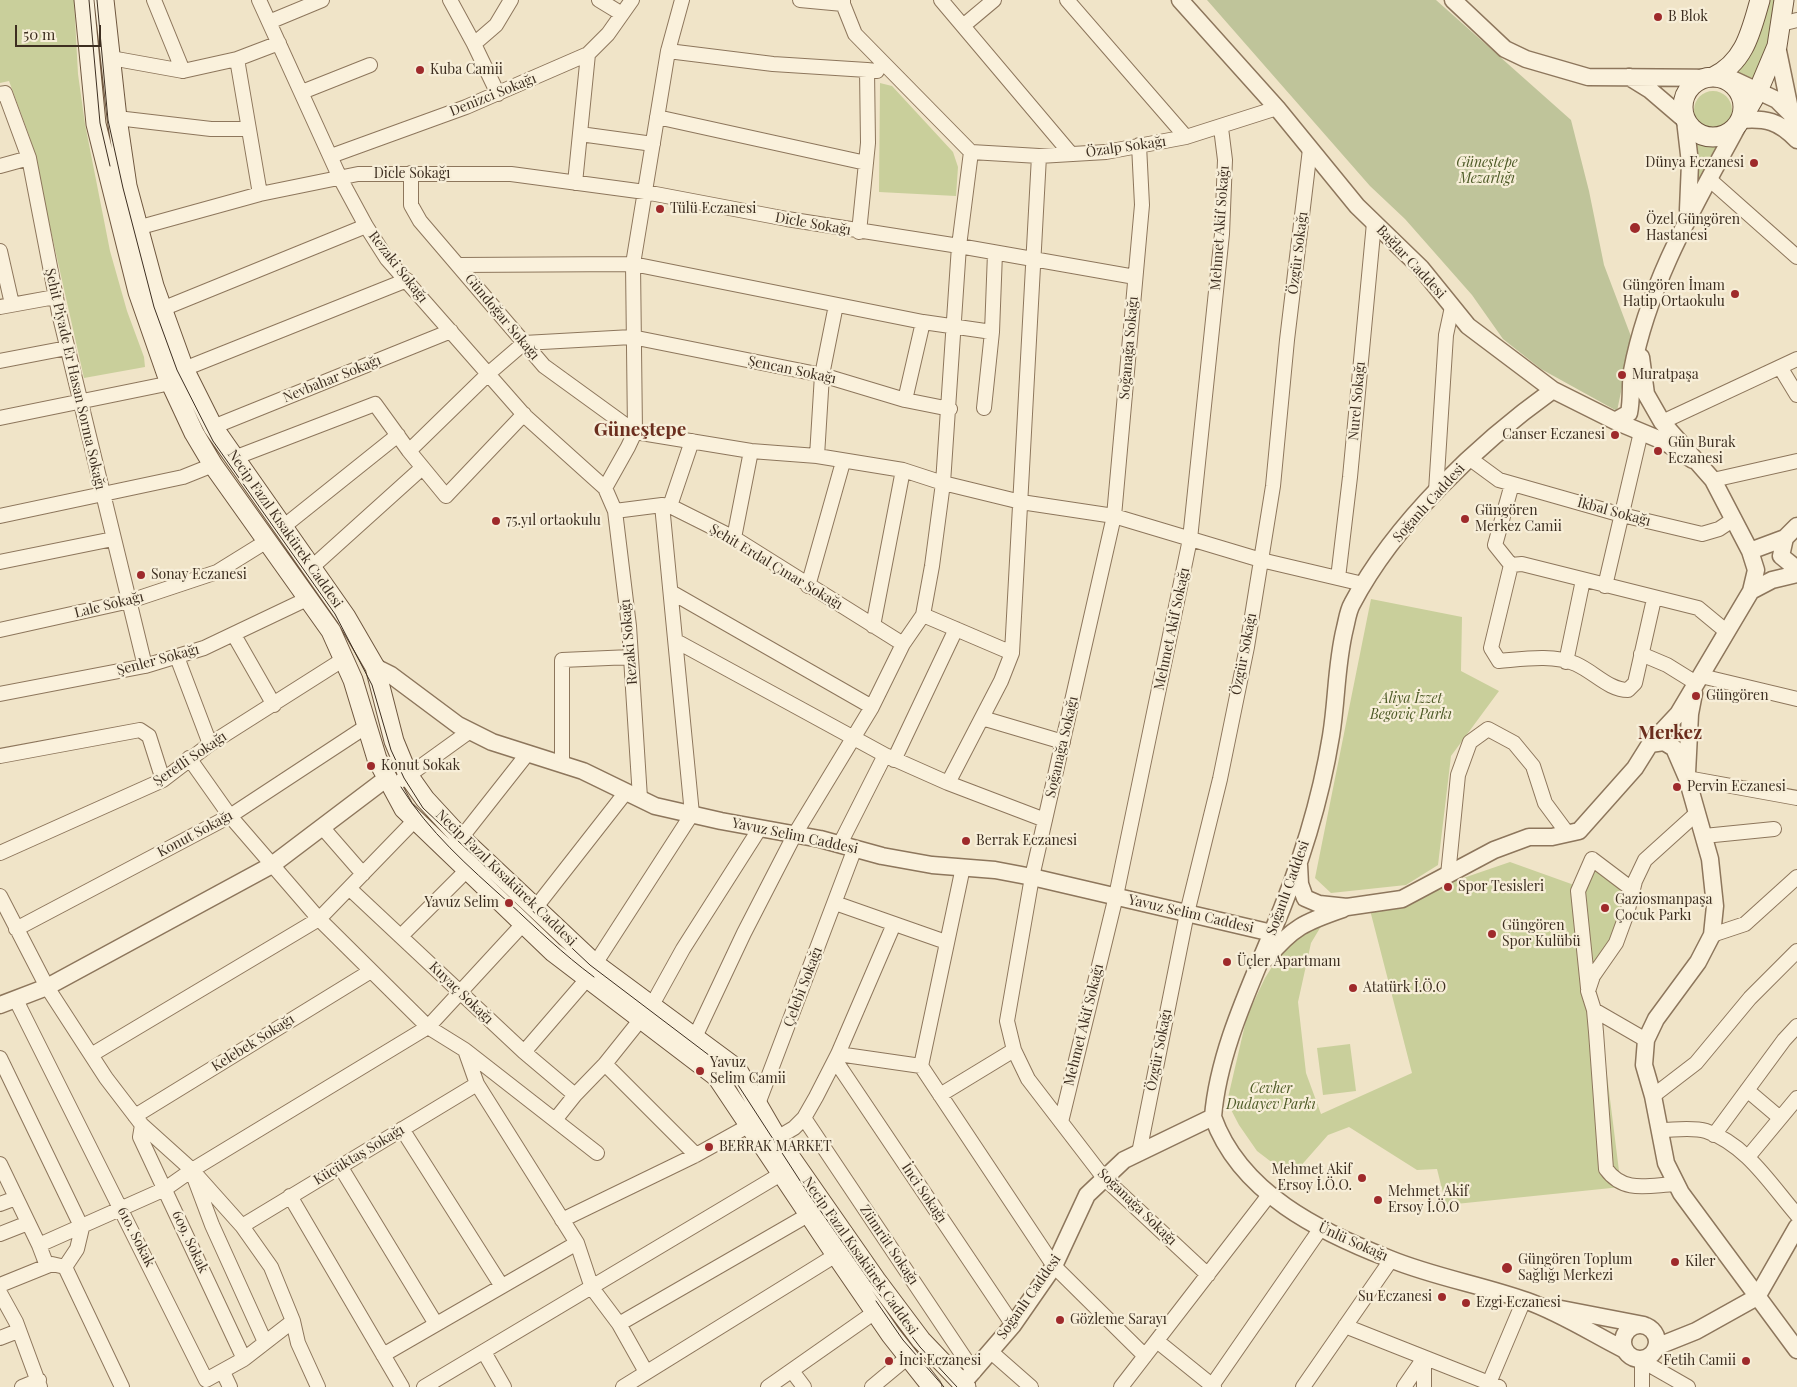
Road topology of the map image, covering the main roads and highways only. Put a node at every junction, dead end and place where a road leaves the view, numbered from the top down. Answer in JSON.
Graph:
{"nodes":[{"id":1,"x":84,"y":0,"type":"edge"},
{"id":2,"x":104,"y":0,"type":"edge"},
{"id":3,"x":1760,"y":0,"type":"edge"},
{"id":4,"x":1784,"y":0,"type":"edge"},
{"id":5,"x":1789,"y":22,"type":"edge"},
{"id":6,"x":1714,"y":77,"type":"junction"},
{"id":7,"x":1741,"y":120,"type":"junction"},
{"id":8,"x":591,"y":971,"type":"junction"},
{"id":9,"x":647,"y":1012,"type":"junction"},
{"id":10,"x":968,"y":1381,"type":"edge"},
{"id":11,"x":932,"y":1387,"type":"edge"}],
"edges":[{"from":1,"to":8,"type":"main road","name":"Necip Fazıl Kısakürek Caddesi"},
{"from":2,"to":8,"type":"main road","name":"Necip Fazıl Kısakürek Caddesi"},
{"from":3,"to":6,"type":"main road"},
{"from":4,"to":5,"type":"main road"},
{"from":5,"to":7,"type":"main road"},
{"from":6,"to":7,"type":"main road"},
{"from":6,"to":7,"type":"main road"},
{"from":8,"to":9,"type":"main road","name":"Necip Fazıl Kısakürek Caddesi"},
{"from":9,"to":10,"type":"main road","name":"Necip Fazıl Kısakürek Caddesi"},
{"from":9,"to":11,"type":"main road","name":"Necip Fazıl Kısakürek Caddesi"}]}
